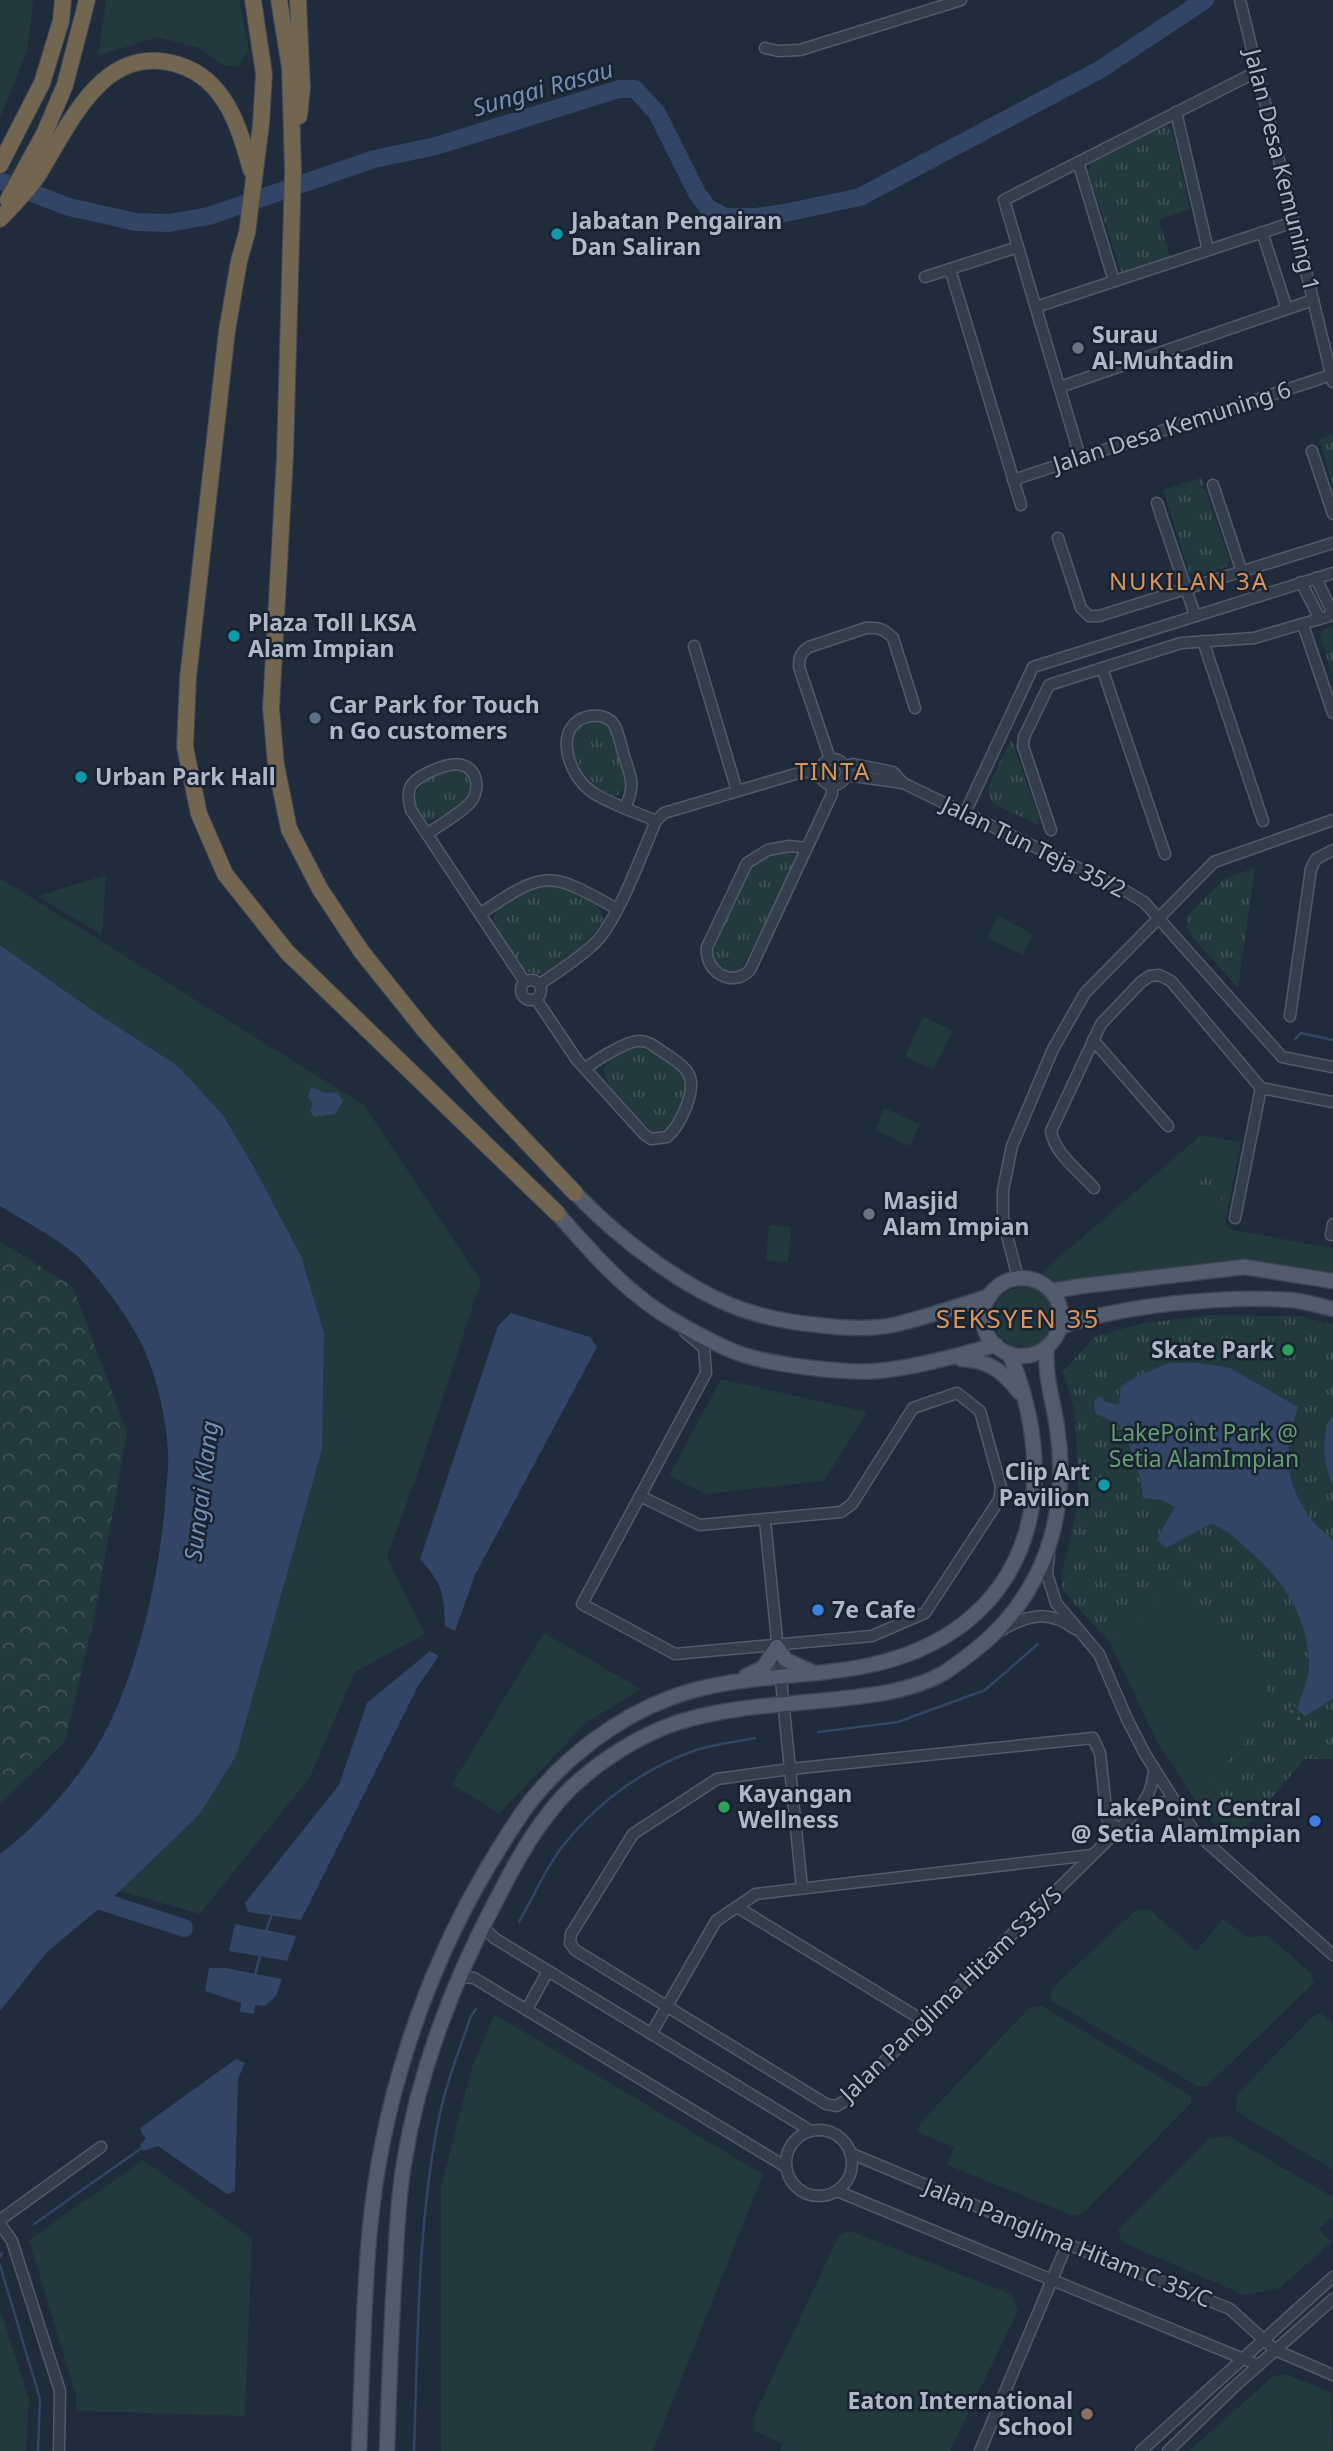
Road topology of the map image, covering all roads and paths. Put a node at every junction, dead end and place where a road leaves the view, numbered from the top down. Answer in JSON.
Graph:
{"nodes":[{"id":1,"x":63,"y":0,"type":"edge"},
{"id":2,"x":87,"y":0,"type":"edge"},
{"id":3,"x":298,"y":0,"type":"edge"},
{"id":4,"x":961,"y":0,"type":"edge"},
{"id":5,"x":1240,"y":0,"type":"edge"},
{"id":6,"x":254,"y":6,"type":"edge"},
{"id":7,"x":281,"y":6,"type":"edge"},
{"id":8,"x":765,"y":48,"type":"dead end"},
{"id":9,"x":1258,"y":71,"type":"junction"},
{"id":10,"x":1176,"y":112,"type":"junction"},
{"id":11,"x":53,"y":133,"type":"junction"},
{"id":12,"x":1078,"y":162,"type":"junction"},
{"id":13,"x":0,"y":165,"type":"edge"},
{"id":14,"x":293,"y":170,"type":"junction"},
{"id":15,"x":253,"y":179,"type":"junction"},
{"id":16,"x":0,"y":217,"type":"edge"},
{"id":17,"x":1294,"y":222,"type":"junction"},
{"id":18,"x":1262,"y":232,"type":"junction"},
{"id":19,"x":1018,"y":247,"type":"junction"},
{"id":20,"x":1208,"y":250,"type":"junction"},
{"id":21,"x":950,"y":270,"type":"junction"},
{"id":22,"x":925,"y":277,"type":"dead end"},
{"id":23,"x":1114,"y":281,"type":"junction"},
{"id":24,"x":1313,"y":300,"type":"junction"},
{"id":25,"x":1036,"y":307,"type":"junction"},
{"id":26,"x":1287,"y":309,"type":"junction"},
{"id":27,"x":1332,"y":378,"type":"edge"},
{"id":28,"x":1060,"y":387,"type":"junction"},
{"id":29,"x":1312,"y":451,"type":"dead end"},
{"id":30,"x":1080,"y":457,"type":"junction"},
{"id":31,"x":1013,"y":480,"type":"junction"},
{"id":32,"x":1213,"y":485,"type":"dead end"},
{"id":33,"x":1157,"y":503,"type":"dead end"},
{"id":34,"x":1021,"y":505,"type":"dead end"},
{"id":35,"x":1333,"y":514,"type":"edge"},
{"id":36,"x":1058,"y":538,"type":"dead end"},
{"id":37,"x":1333,"y":543,"type":"edge"},
{"id":38,"x":1242,"y":572,"type":"junction"},
{"id":39,"x":1333,"y":573,"type":"edge"},
{"id":40,"x":1316,"y":578,"type":"junction"},
{"id":41,"x":1301,"y":582,"type":"junction"},
{"id":42,"x":1186,"y":589,"type":"junction"},
{"id":43,"x":1333,"y":614,"type":"edge"},
{"id":44,"x":1195,"y":615,"type":"junction"},
{"id":45,"x":1320,"y":619,"type":"junction"},
{"id":46,"x":1303,"y":625,"type":"junction"},
{"id":47,"x":1203,"y":641,"type":"junction"},
{"id":48,"x":694,"y":646,"type":"dead end"},
{"id":49,"x":1102,"y":668,"type":"junction"},
{"id":50,"x":915,"y":708,"type":"dead end"},
{"id":51,"x":1333,"y":713,"type":"edge"},
{"id":52,"x":830,"y":759,"type":"junction"},
{"id":53,"x":820,"y":772,"type":"junction"},
{"id":54,"x":849,"y":773,"type":"junction"},
{"id":55,"x":903,"y":783,"type":"junction"},
{"id":56,"x":832,"y":785,"type":"junction"},
{"id":57,"x":737,"y":792,"type":"junction"},
{"id":58,"x":625,"y":807,"type":"junction"},
{"id":59,"x":965,"y":813,"type":"junction"},
{"id":60,"x":1333,"y":820,"type":"edge"},
{"id":61,"x":656,"y":821,"type":"junction"},
{"id":62,"x":1263,"y":821,"type":"dead end"},
{"id":63,"x":1051,"y":830,"type":"dead end"},
{"id":64,"x":427,"y":834,"type":"junction"},
{"id":65,"x":807,"y":848,"type":"junction"},
{"id":66,"x":1333,"y":850,"type":"edge"},
{"id":67,"x":1165,"y":854,"type":"dead end"},
{"id":68,"x":617,"y":909,"type":"junction"},
{"id":69,"x":480,"y":914,"type":"junction"},
{"id":70,"x":1158,"y":919,"type":"junction"},
{"id":71,"x":525,"y":982,"type":"junction"},
{"id":72,"x":540,"y":984,"type":"junction"},
{"id":73,"x":536,"y":999,"type":"junction"},
{"id":74,"x":1290,"y":1016,"type":"dead end"},
{"id":75,"x":1093,"y":1041,"type":"junction"},
{"id":76,"x":1333,"y":1067,"type":"edge"},
{"id":77,"x":586,"y":1069,"type":"junction"},
{"id":78,"x":1261,"y":1088,"type":"junction"},
{"id":79,"x":1333,"y":1102,"type":"edge"},
{"id":80,"x":1168,"y":1126,"type":"dead end"},
{"id":81,"x":1094,"y":1188,"type":"dead end"},
{"id":82,"x":575,"y":1193,"type":"joint"},
{"id":83,"x":556,"y":1213,"type":"joint"},
{"id":84,"x":1235,"y":1218,"type":"dead end"},
{"id":85,"x":1018,"y":1278,"type":"junction"},
{"id":86,"x":1333,"y":1281,"type":"edge"},
{"id":87,"x":1052,"y":1292,"type":"junction"},
{"id":88,"x":990,"y":1296,"type":"junction"},
{"id":89,"x":1333,"y":1309,"type":"edge"},
{"id":90,"x":661,"y":1313,"type":"junction"},
{"id":91,"x":1060,"y":1327,"type":"junction"},
{"id":92,"x":996,"y":1345,"type":"junction"},
{"id":93,"x":1047,"y":1347,"type":"junction"},
{"id":94,"x":1009,"y":1353,"type":"junction"},
{"id":95,"x":948,"y":1359,"type":"junction"},
{"id":96,"x":1027,"y":1401,"type":"junction"},
{"id":97,"x":640,"y":1496,"type":"junction"},
{"id":98,"x":765,"y":1521,"type":"junction"},
{"id":99,"x":1051,"y":1540,"type":"junction"},
{"id":100,"x":992,"y":1637,"type":"junction"},
{"id":101,"x":1088,"y":1640,"type":"junction"},
{"id":102,"x":777,"y":1646,"type":"junction"},
{"id":103,"x":814,"y":1673,"type":"junction"},
{"id":104,"x":780,"y":1676,"type":"junction"},
{"id":105,"x":735,"y":1681,"type":"junction"},
{"id":106,"x":783,"y":1704,"type":"junction"},
{"id":107,"x":1154,"y":1768,"type":"junction"},
{"id":108,"x":790,"y":1769,"type":"junction"},
{"id":109,"x":1139,"y":1808,"type":"junction"},
{"id":110,"x":1179,"y":1808,"type":"junction"},
{"id":111,"x":1118,"y":1830,"type":"junction"},
{"id":112,"x":1092,"y":1856,"type":"junction"},
{"id":113,"x":802,"y":1888,"type":"junction"},
{"id":114,"x":737,"y":1907,"type":"junction"},
{"id":115,"x":482,"y":1926,"type":"junction"},
{"id":116,"x":1333,"y":1955,"type":"edge"},
{"id":117,"x":548,"y":1971,"type":"junction"},
{"id":118,"x":460,"y":1977,"type":"junction"},
{"id":119,"x":667,"y":2007,"type":"junction"},
{"id":120,"x":527,"y":2009,"type":"junction"},
{"id":121,"x":924,"y":2021,"type":"junction"},
{"id":122,"x":651,"y":2034,"type":"junction"},
{"id":123,"x":811,"y":2131,"type":"junction"},
{"id":124,"x":101,"y":2147,"type":"dead end"},
{"id":125,"x":850,"y":2153,"type":"junction"},
{"id":126,"x":786,"y":2167,"type":"junction"},
{"id":127,"x":837,"y":2191,"type":"junction"},
{"id":128,"x":0,"y":2222,"type":"edge"},
{"id":129,"x":1067,"y":2244,"type":"junction"},
{"id":130,"x":1333,"y":2277,"type":"edge"},
{"id":131,"x":1051,"y":2281,"type":"junction"},
{"id":132,"x":1333,"y":2299,"type":"edge"},
{"id":133,"x":1263,"y":2339,"type":"junction"},
{"id":134,"x":1275,"y":2350,"type":"junction"},
{"id":135,"x":1241,"y":2358,"type":"junction"},
{"id":136,"x":1258,"y":2365,"type":"junction"},
{"id":137,"x":1333,"y":2375,"type":"edge"},
{"id":138,"x":59,"y":2451,"type":"edge"},
{"id":139,"x":359,"y":2451,"type":"edge"},
{"id":140,"x":387,"y":2451,"type":"edge"},
{"id":141,"x":980,"y":2451,"type":"edge"},
{"id":142,"x":1141,"y":2451,"type":"edge"},
{"id":143,"x":1168,"y":2451,"type":"edge"}],
"edges":[{"from":1,"to":13,"type":"highway"},
{"from":2,"to":11,"type":"highway"},
{"from":3,"to":14,"type":"highway"},
{"from":4,"to":8,"type":"street"},
{"from":5,"to":9,"type":"street","name":"Jalan Desa Kemuning 1"},
{"from":6,"to":15,"type":"highway"},
{"from":7,"to":14,"type":"highway"},
{"from":9,"to":10,"type":"street"},
{"from":9,"to":17,"type":"street","name":"Jalan Desa Kemuning 1"},
{"from":10,"to":12,"type":"street"},
{"from":10,"to":20,"type":"street"},
{"from":11,"to":15,"type":"highway"},
{"from":11,"to":16,"type":"highway"},
{"from":12,"to":19,"type":"street"},
{"from":12,"to":23,"type":"street"},
{"from":14,"to":82,"type":"highway"},
{"from":15,"to":83,"type":"highway"},
{"from":17,"to":18,"type":"street"},
{"from":17,"to":24,"type":"street","name":"Jalan Desa Kemuning 1"},
{"from":18,"to":20,"type":"street"},
{"from":18,"to":26,"type":"street"},
{"from":19,"to":21,"type":"street"},
{"from":19,"to":25,"type":"street"},
{"from":20,"to":23,"type":"street"},
{"from":21,"to":22,"type":"street"},
{"from":21,"to":31,"type":"street"},
{"from":23,"to":25,"type":"street"},
{"from":24,"to":26,"type":"street"},
{"from":24,"to":27,"type":"street","name":"Jalan Desa Kemuning 1"},
{"from":25,"to":28,"type":"street"},
{"from":26,"to":28,"type":"street"},
{"from":27,"to":30,"type":"street","name":"Jalan Desa Kemuning 6"},
{"from":28,"to":30,"type":"street"},
{"from":29,"to":35,"type":"street"},
{"from":30,"to":31,"type":"street","name":"Jalan Desa Kemuning 6"},
{"from":31,"to":34,"type":"street"},
{"from":32,"to":38,"type":"street"},
{"from":33,"to":42,"type":"street"},
{"from":36,"to":42,"type":"street"},
{"from":37,"to":38,"type":"street"},
{"from":38,"to":42,"type":"street"},
{"from":39,"to":40,"type":"street"},
{"from":40,"to":41,"type":"street"},
{"from":40,"to":43,"type":"street"},
{"from":41,"to":44,"type":"street"},
{"from":41,"to":45,"type":"street"},
{"from":42,"to":44,"type":"street"},
{"from":43,"to":45,"type":"street"},
{"from":44,"to":59,"type":"street"},
{"from":45,"to":46,"type":"street"},
{"from":46,"to":47,"type":"street"},
{"from":46,"to":51,"type":"street"},
{"from":47,"to":49,"type":"street"},
{"from":47,"to":62,"type":"street"},
{"from":48,"to":57,"type":"street"},
{"from":49,"to":63,"type":"street"},
{"from":49,"to":67,"type":"street"},
{"from":50,"to":52,"type":"street"},
{"from":52,"to":53,"type":"street"},
{"from":52,"to":54,"type":"street"},
{"from":53,"to":56,"type":"street"},
{"from":53,"to":57,"type":"street"},
{"from":54,"to":55,"type":"street","name":"Jalan Tun Teja 35/2"},
{"from":54,"to":55,"type":"street","name":"Jalan Tun Teja 35/2"},
{"from":54,"to":56,"type":"street"},
{"from":55,"to":59,"type":"street","name":"Jalan Tun Teja 35/2"},
{"from":56,"to":65,"type":"street"},
{"from":57,"to":61,"type":"street"},
{"from":58,"to":58,"type":"street"},
{"from":58,"to":61,"type":"street"},
{"from":59,"to":70,"type":"street","name":"Jalan Tun Teja 35/2"},
{"from":60,"to":70,"type":"street"},
{"from":61,"to":68,"type":"street"},
{"from":64,"to":64,"type":"street"},
{"from":64,"to":69,"type":"street"},
{"from":65,"to":65,"type":"street"},
{"from":66,"to":74,"type":"street"},
{"from":68,"to":69,"type":"street"},
{"from":68,"to":72,"type":"street"},
{"from":69,"to":71,"type":"street"},
{"from":70,"to":76,"type":"street","name":"Jalan Tun Teja 35/2"},
{"from":70,"to":85,"type":"street"},
{"from":71,"to":72,"type":"street"},
{"from":71,"to":73,"type":"street"},
{"from":72,"to":73,"type":"street"},
{"from":73,"to":77,"type":"street"},
{"from":75,"to":78,"type":"street"},
{"from":75,"to":80,"type":"street"},
{"from":75,"to":81,"type":"street"},
{"from":77,"to":77,"type":"street"},
{"from":78,"to":79,"type":"street"},
{"from":78,"to":84,"type":"street"},
{"from":82,"to":88,"type":"main road"},
{"from":83,"to":90,"type":"main road"},
{"from":85,"to":87,"type":"main road"},
{"from":85,"to":88,"type":"main road"},
{"from":86,"to":87,"type":"main road"},
{"from":87,"to":91,"type":"main road"},
{"from":88,"to":92,"type":"main road"},
{"from":89,"to":91,"type":"main road"},
{"from":90,"to":95,"type":"main road"},
{"from":90,"to":97,"type":"street"},
{"from":91,"to":93,"type":"main road"},
{"from":92,"to":94,"type":"main road"},
{"from":92,"to":95,"type":"main road"},
{"from":93,"to":94,"type":"main road"},
{"from":93,"to":99,"type":"main road"},
{"from":94,"to":96,"type":"main road"},
{"from":95,"to":96,"type":"main road"},
{"from":96,"to":103,"type":"main road"},
{"from":97,"to":98,"type":"street"},
{"from":97,"to":102,"type":"street"},
{"from":98,"to":102,"type":"street"},
{"from":98,"to":102,"type":"street"},
{"from":99,"to":100,"type":"main road"},
{"from":99,"to":101,"type":"street"},
{"from":100,"to":101,"type":"street"},
{"from":100,"to":106,"type":"main road"},
{"from":101,"to":107,"type":"street"},
{"from":102,"to":103,"type":"main road"},
{"from":102,"to":104,"type":"street"},
{"from":102,"to":105,"type":"main road"},
{"from":103,"to":104,"type":"main road"},
{"from":104,"to":105,"type":"main road"},
{"from":104,"to":106,"type":"street"},
{"from":105,"to":139,"type":"main road"},
{"from":106,"to":108,"type":"street"},
{"from":106,"to":115,"type":"main road"},
{"from":107,"to":109,"type":"street","name":"Jalan Panglima Hitam S35/S"},
{"from":107,"to":110,"type":"street"},
{"from":108,"to":111,"type":"street"},
{"from":108,"to":113,"type":"street"},
{"from":108,"to":119,"type":"street","name":"Jalan Panglima Hitam S35/S"},
{"from":109,"to":110,"type":"street"},
{"from":109,"to":111,"type":"street","name":"Jalan Panglima Hitam S35/S"},
{"from":110,"to":116,"type":"street"},
{"from":111,"to":112,"type":"street","name":"Jalan Panglima Hitam S35/S"},
{"from":112,"to":113,"type":"street"},
{"from":112,"to":121,"type":"street","name":"Jalan Panglima Hitam S35/S"},
{"from":113,"to":114,"type":"street"},
{"from":114,"to":119,"type":"street"},
{"from":114,"to":121,"type":"street"},
{"from":115,"to":117,"type":"street"},
{"from":115,"to":118,"type":"main road"},
{"from":117,"to":120,"type":"street"},
{"from":117,"to":122,"type":"street"},
{"from":118,"to":120,"type":"street"},
{"from":118,"to":140,"type":"main road"},
{"from":119,"to":121,"type":"street","name":"Jalan Panglima Hitam S35/S"},
{"from":119,"to":122,"type":"street"},
{"from":120,"to":126,"type":"street"},
{"from":122,"to":123,"type":"street"},
{"from":123,"to":125,"type":"street"},
{"from":123,"to":126,"type":"street"},
{"from":124,"to":128,"type":"street"},
{"from":125,"to":127,"type":"street"},
{"from":125,"to":129,"type":"street","name":"Jalan Panglima Hitam C 35/C"},
{"from":126,"to":127,"type":"street"},
{"from":127,"to":131,"type":"street","name":"Jalan Panglima Hitam C 35/C"},
{"from":128,"to":138,"type":"street"},
{"from":129,"to":131,"type":"street"},
{"from":129,"to":133,"type":"street","name":"Jalan Panglima Hitam C 35/C"},
{"from":130,"to":133,"type":"street"},
{"from":131,"to":135,"type":"street","name":"Jalan Panglima Hitam C 35/C"},
{"from":131,"to":141,"type":"street"},
{"from":132,"to":134,"type":"street"},
{"from":133,"to":134,"type":"street","name":"Jalan Panglima Hitam C 35/C"},
{"from":133,"to":135,"type":"street"},
{"from":134,"to":136,"type":"street"},
{"from":134,"to":137,"type":"street","name":"Jalan Panglima Hitam C 35/C"},
{"from":135,"to":136,"type":"street","name":"Jalan Panglima Hitam C 35/C"},
{"from":135,"to":142,"type":"street"},
{"from":136,"to":143,"type":"street"}]}
